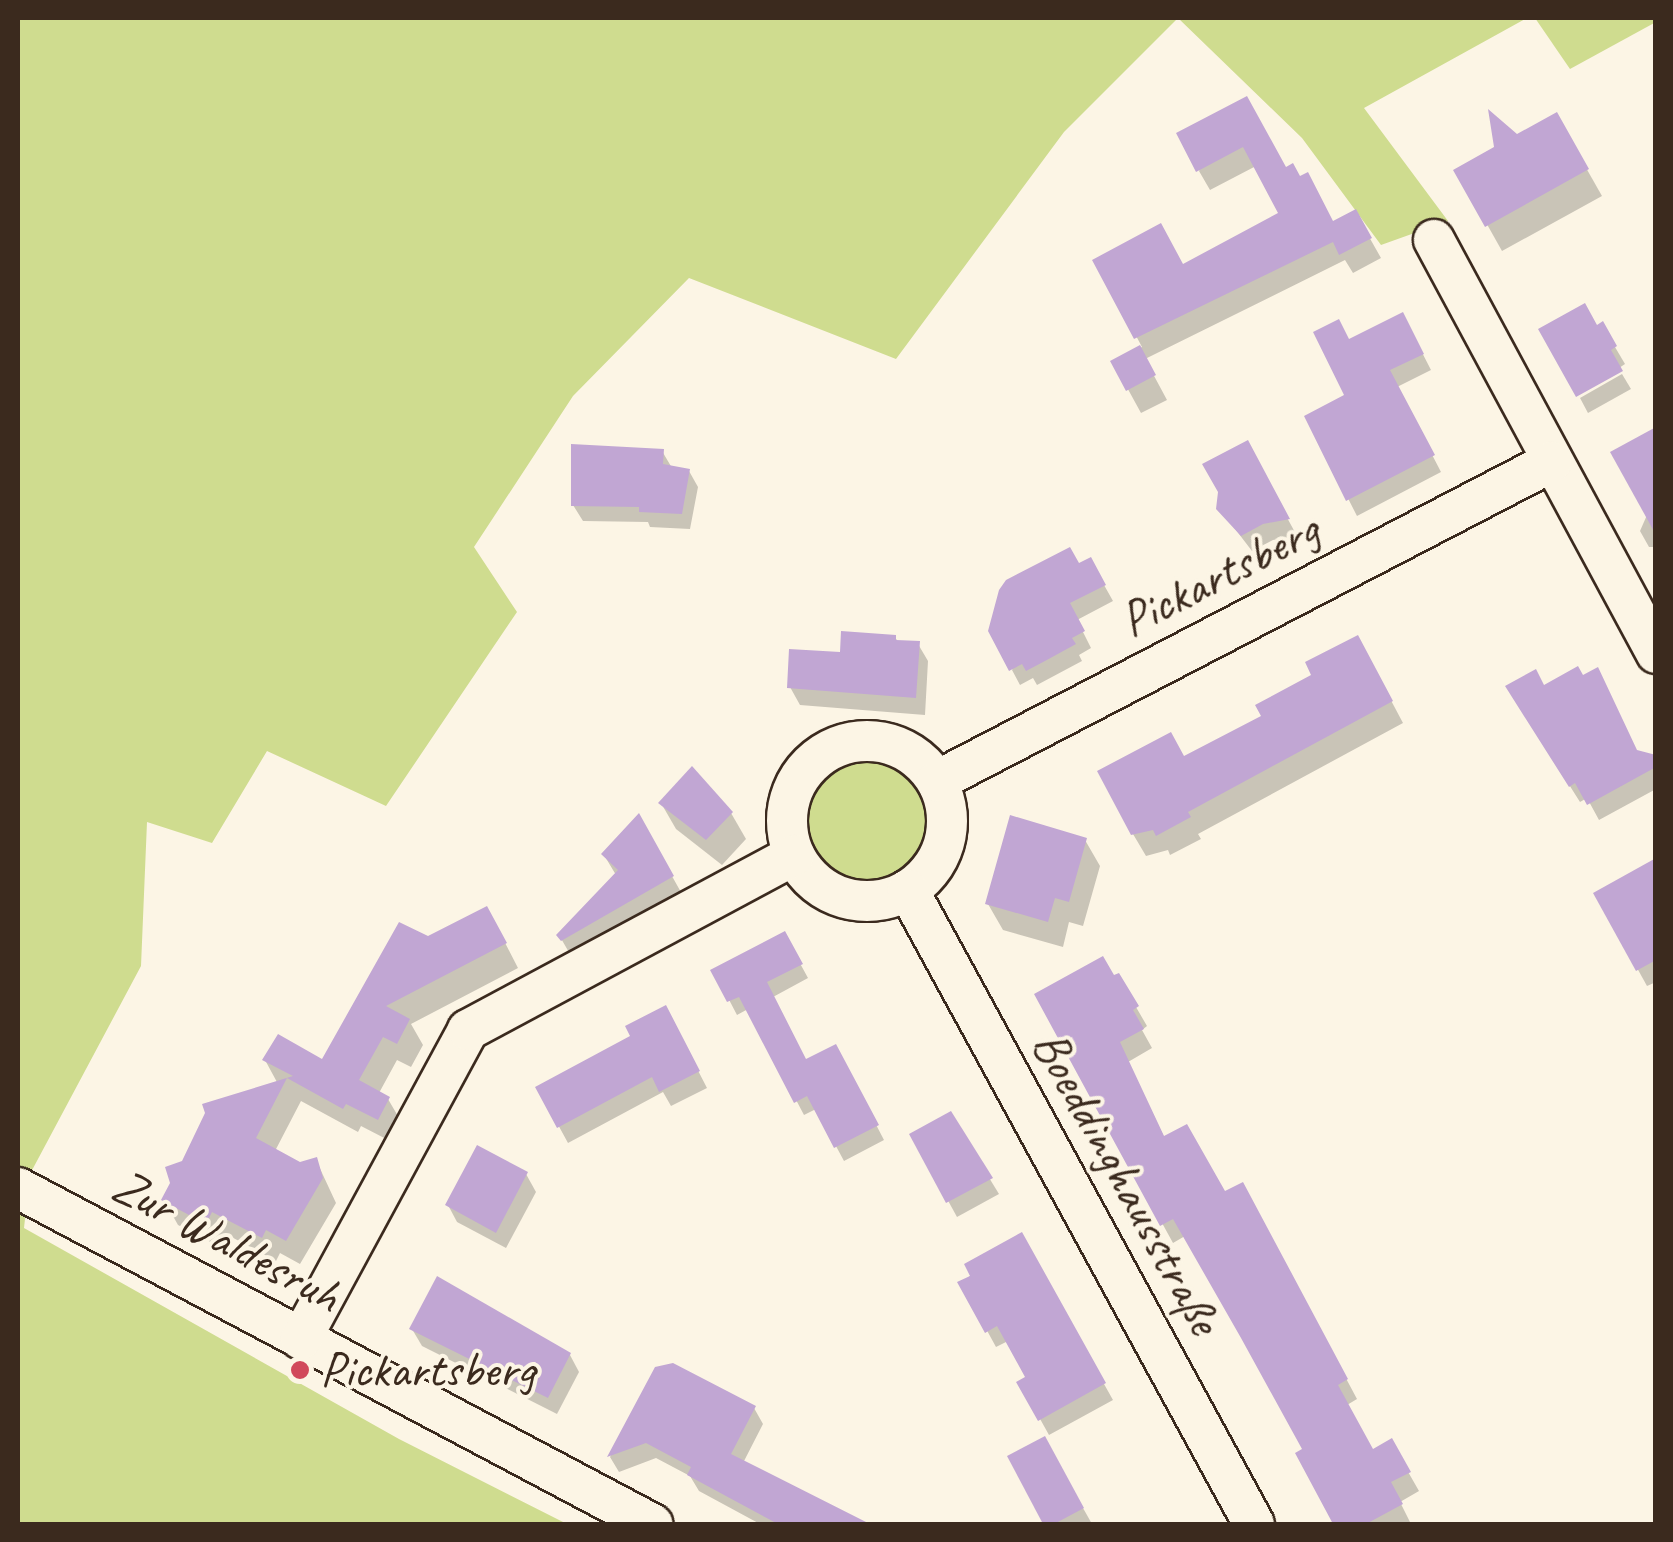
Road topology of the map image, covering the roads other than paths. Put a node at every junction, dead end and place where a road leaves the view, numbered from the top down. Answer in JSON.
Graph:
{"nodes":[{"id":1,"x":1434,"y":240,"type":"dead end"},
{"id":2,"x":1550,"y":462,"type":"junction"},
{"id":3,"x":1656,"y":653,"type":"edge"},
{"id":4,"x":937,"y":781,"type":"junction"},
{"id":5,"x":794,"y":855,"type":"junction"},
{"id":6,"x":908,"y":890,"type":"junction"},
{"id":7,"x":18,"y":1188,"type":"edge"},
{"id":8,"x":301,"y":1339,"type":"junction"},
{"id":9,"x":652,"y":1524,"type":"edge"},
{"id":10,"x":1254,"y":1524,"type":"edge"}],
"edges":[{"from":1,"to":2,"type":"street"},
{"from":2,"to":3,"type":"street"},
{"from":2,"to":4,"type":"street","name":"Pickartsberg"},
{"from":4,"to":5,"type":"street"},
{"from":4,"to":6,"type":"street"},
{"from":5,"to":6,"type":"street"},
{"from":5,"to":8,"type":"street"},
{"from":6,"to":10,"type":"street","name":"Boeddinghausstraße"},
{"from":7,"to":8,"type":"street","name":"Zur Waldesruh"},
{"from":8,"to":9,"type":"street","name":"Zur Waldesruh"}]}
